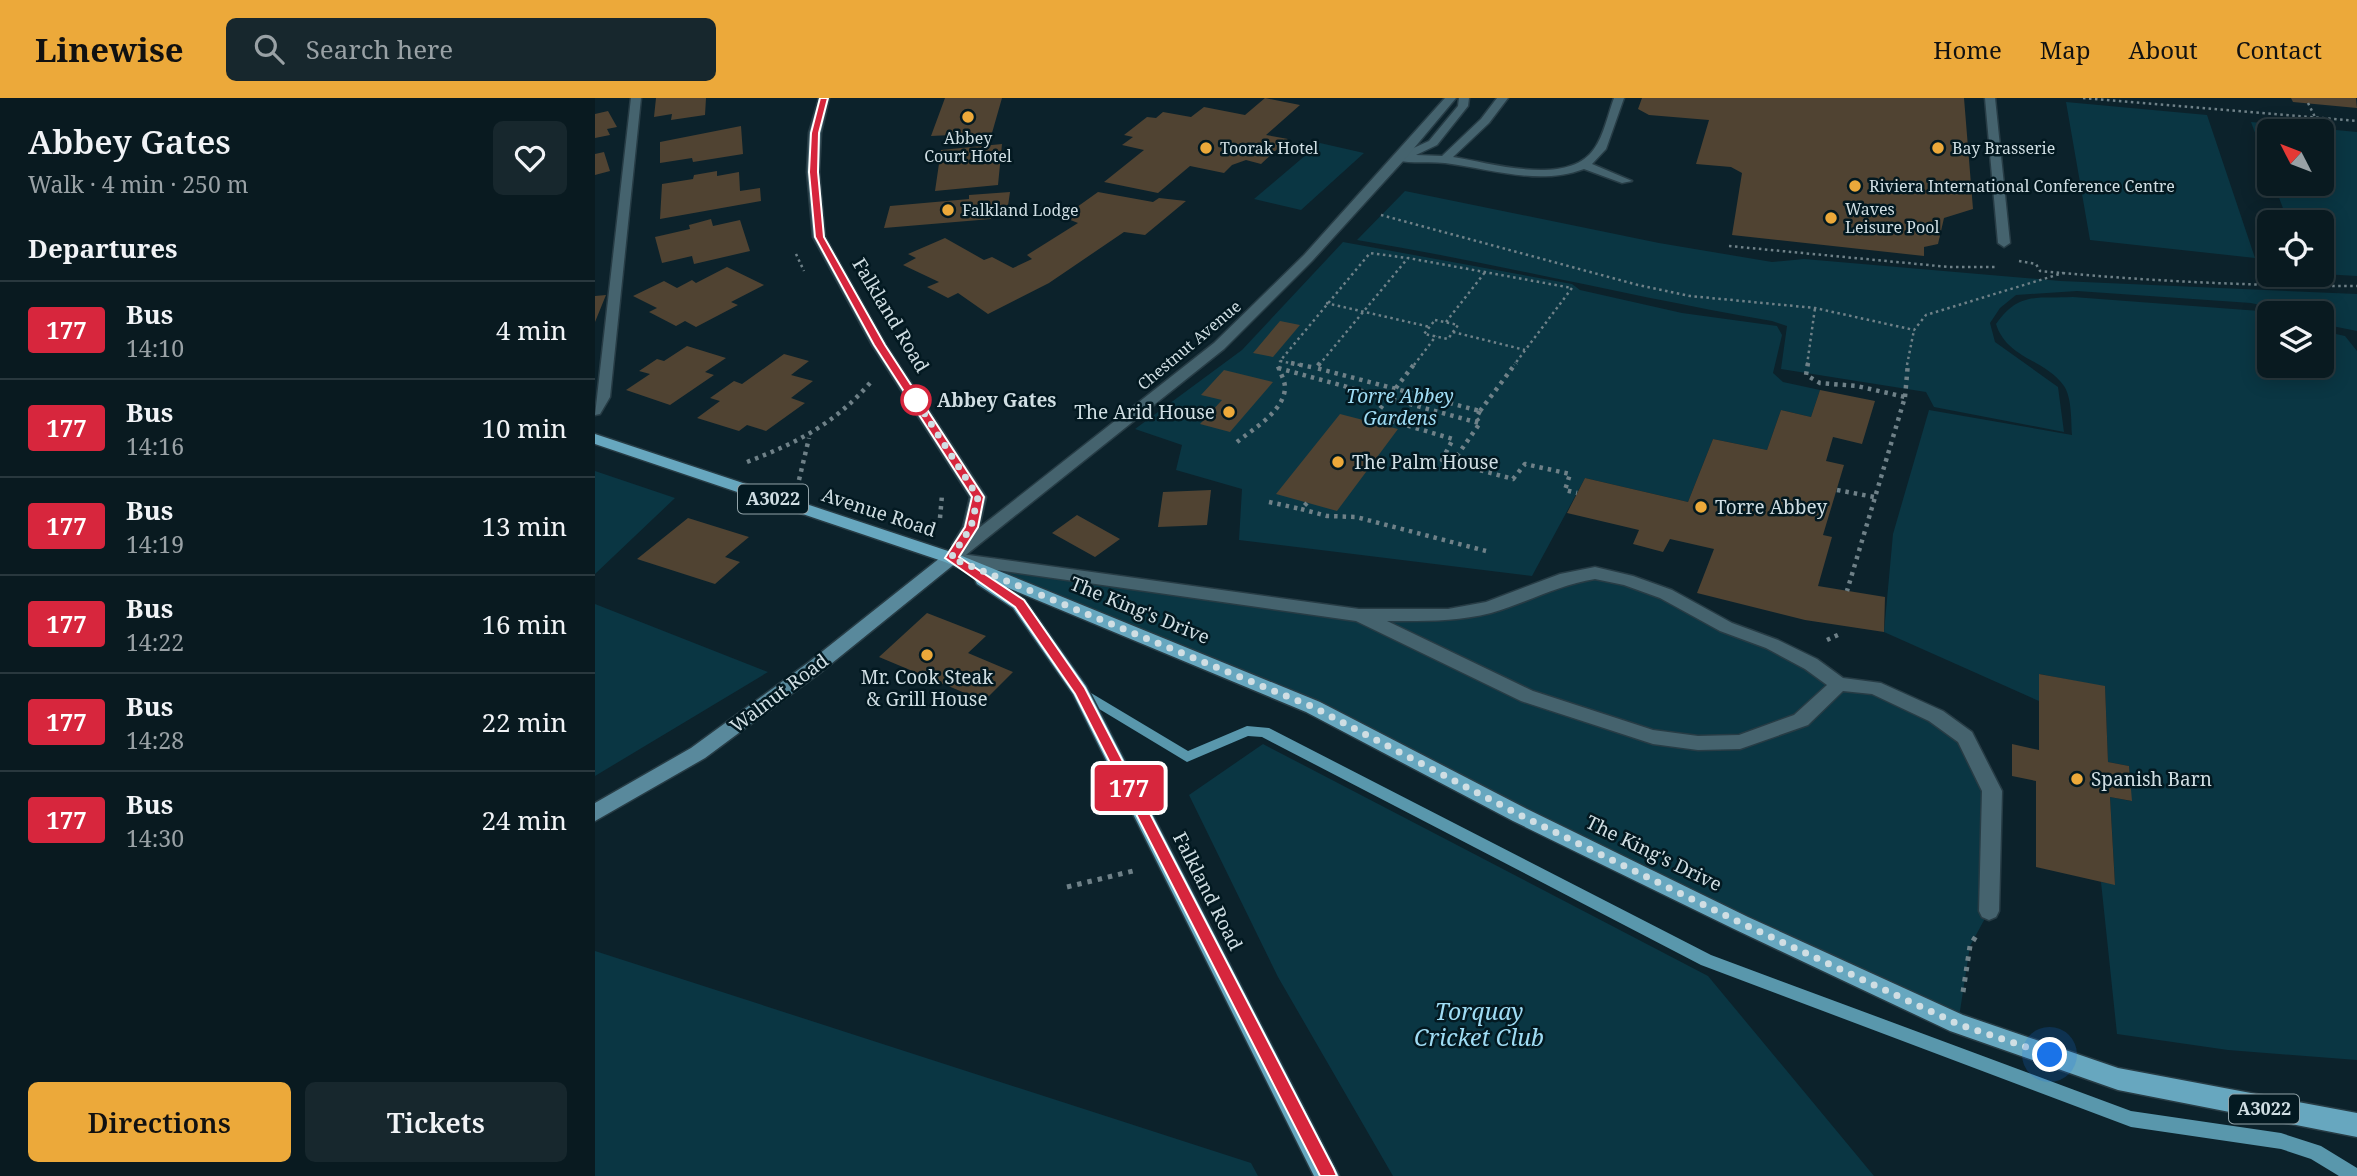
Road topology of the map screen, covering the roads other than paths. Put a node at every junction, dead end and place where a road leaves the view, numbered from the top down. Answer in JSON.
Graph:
{"nodes":[{"id":1,"x":636,"y":98,"type":"edge"},
{"id":2,"x":824,"y":98,"type":"edge"},
{"id":3,"x":1451,"y":98,"type":"edge"},
{"id":4,"x":1464,"y":98,"type":"edge"},
{"id":5,"x":1503,"y":98,"type":"edge"},
{"id":6,"x":1619,"y":98,"type":"edge"},
{"id":7,"x":1990,"y":98,"type":"edge"},
{"id":8,"x":1401,"y":158,"type":"junction"},
{"id":9,"x":1445,"y":159,"type":"junction"},
{"id":10,"x":1583,"y":164,"type":"junction"},
{"id":11,"x":1626,"y":180,"type":"dead end"},
{"id":12,"x":2004,"y":243,"type":"dead end"},
{"id":13,"x":595,"y":411,"type":"edge"},
{"id":14,"x":595,"y":439,"type":"edge"},
{"id":15,"x":951,"y":558,"type":"junction"},
{"id":16,"x":1359,"y":615,"type":"junction"},
{"id":17,"x":1839,"y":684,"type":"junction"},
{"id":18,"x":595,"y":813,"type":"edge"},
{"id":19,"x":1989,"y":911,"type":"road end"},
{"id":20,"x":2357,"y":1125,"type":"edge"},
{"id":21,"x":1327,"y":1176,"type":"edge"}],
"edges":[{"from":1,"to":13,"type":"street"},
{"from":2,"to":15,"type":"street","name":"Falkland Road"},
{"from":3,"to":8,"type":"street","name":"Chestnut Avenue"},
{"from":4,"to":8,"type":"street"},
{"from":5,"to":9,"type":"street"},
{"from":6,"to":10,"type":"street"},
{"from":7,"to":12,"type":"street"},
{"from":8,"to":9,"type":"street"},
{"from":8,"to":15,"type":"street","name":"Chestnut Avenue"},
{"from":9,"to":10,"type":"street"},
{"from":10,"to":11,"type":"street"},
{"from":14,"to":15,"type":"main road","name":"Avenue Road","number":"A3022"},
{"from":15,"to":16,"type":"street"},
{"from":15,"to":18,"type":"street","name":"Walnut Road"},
{"from":15,"to":20,"type":"main road","name":"The King's Drive","number":"A3022"},
{"from":15,"to":21,"type":"main road","name":"Falkland Road","number":"A3022"},
{"from":16,"to":17,"type":"street"},
{"from":16,"to":17,"type":"street"},
{"from":17,"to":19,"type":"street"}]}
